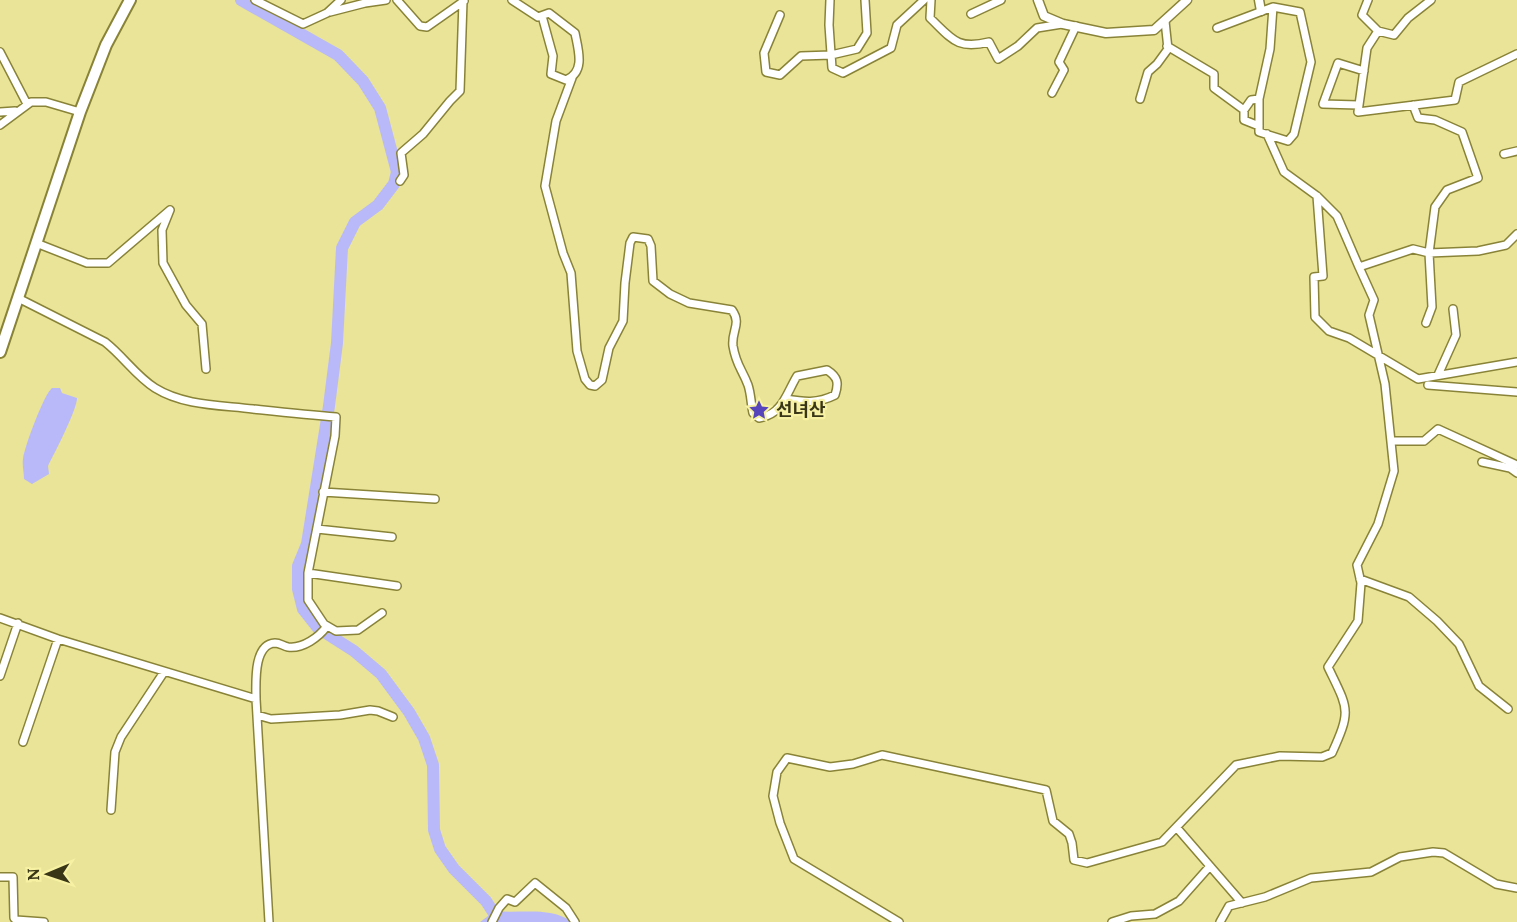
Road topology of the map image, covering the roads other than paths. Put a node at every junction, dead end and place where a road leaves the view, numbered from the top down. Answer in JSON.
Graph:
{"nodes":[{"id":1,"x":130,"y":0,"type":"edge"},
{"id":2,"x":255,"y":0,"type":"edge"},
{"id":3,"x":341,"y":0,"type":"edge"},
{"id":4,"x":386,"y":0,"type":"edge"},
{"id":5,"x":397,"y":0,"type":"edge"},
{"id":6,"x":512,"y":0,"type":"edge"},
{"id":7,"x":830,"y":0,"type":"edge"},
{"id":8,"x":865,"y":0,"type":"edge"},
{"id":9,"x":924,"y":0,"type":"edge"},
{"id":10,"x":931,"y":0,"type":"edge"},
{"id":11,"x":1001,"y":0,"type":"edge"},
{"id":12,"x":1038,"y":0,"type":"edge"},
{"id":13,"x":1187,"y":0,"type":"edge"},
{"id":14,"x":1259,"y":0,"type":"edge"},
{"id":15,"x":1368,"y":0,"type":"edge"},
{"id":16,"x":1431,"y":0,"type":"edge"},
{"id":17,"x":464,"y":1,"type":"edge"},
{"id":18,"x":1272,"y":7,"type":"junction"},
{"id":19,"x":1262,"y":11,"type":"junction"},
{"id":20,"x":327,"y":13,"type":"junction"},
{"id":21,"x":971,"y":14,"type":"dead end"},
{"id":22,"x":780,"y":15,"type":"dead end"},
{"id":23,"x":542,"y":16,"type":"junction"},
{"id":24,"x":1165,"y":21,"type":"junction"},
{"id":25,"x":1063,"y":24,"type":"junction"},
{"id":26,"x":1076,"y":26,"type":"junction"},
{"id":27,"x":1217,"y":28,"type":"dead end"},
{"id":28,"x":1378,"y":32,"type":"junction"},
{"id":29,"x":1167,"y":46,"type":"junction"},
{"id":30,"x":0,"y":51,"type":"edge"},
{"id":31,"x":1517,"y":54,"type":"edge"},
{"id":32,"x":831,"y":56,"type":"junction"},
{"id":33,"x":1364,"y":71,"type":"junction"},
{"id":34,"x":572,"y":78,"type":"junction"},
{"id":35,"x":1052,"y":93,"type":"dead end"},
{"id":36,"x":1140,"y":99,"type":"dead end"},
{"id":37,"x":1259,"y":99,"type":"junction"},
{"id":38,"x":27,"y":104,"type":"junction"},
{"id":39,"x":1358,"y":105,"type":"junction"},
{"id":40,"x":1413,"y":105,"type":"junction"},
{"id":41,"x":1244,"y":110,"type":"junction"},
{"id":42,"x":17,"y":111,"type":"junction"},
{"id":43,"x":0,"y":112,"type":"edge"},
{"id":44,"x":80,"y":112,"type":"junction"},
{"id":45,"x":0,"y":125,"type":"edge"},
{"id":46,"x":1259,"y":126,"type":"junction"},
{"id":47,"x":1267,"y":134,"type":"junction"},
{"id":48,"x":1517,"y":151,"type":"edge"},
{"id":49,"x":1504,"y":154,"type":"dead end"},
{"id":50,"x":400,"y":182,"type":"dead end"},
{"id":51,"x":1317,"y":196,"type":"junction"},
{"id":52,"x":1517,"y":234,"type":"edge"},
{"id":53,"x":36,"y":243,"type":"junction"},
{"id":54,"x":1429,"y":253,"type":"junction"},
{"id":55,"x":1359,"y":267,"type":"junction"},
{"id":56,"x":18,"y":298,"type":"junction"},
{"id":57,"x":1453,"y":309,"type":"dead end"},
{"id":58,"x":1426,"y":323,"type":"dead end"},
{"id":59,"x":4,"y":324,"type":"edge"},
{"id":60,"x":0,"y":352,"type":"edge"},
{"id":61,"x":1379,"y":356,"type":"junction"},
{"id":62,"x":1517,"y":362,"type":"edge"},
{"id":63,"x":207,"y":369,"type":"dead end"},
{"id":64,"x":1438,"y":375,"type":"junction"},
{"id":65,"x":1428,"y":385,"type":"dead end"},
{"id":66,"x":1517,"y":392,"type":"edge"},
{"id":67,"x":785,"y":399,"type":"junction"},
{"id":68,"x":1391,"y":441,"type":"junction"},
{"id":69,"x":1482,"y":462,"type":"dead end"},
{"id":70,"x":1517,"y":465,"type":"edge"},
{"id":71,"x":1517,"y":473,"type":"edge"},
{"id":72,"x":323,"y":492,"type":"junction"},
{"id":73,"x":435,"y":499,"type":"dead end"},
{"id":74,"x":317,"y":529,"type":"junction"},
{"id":75,"x":392,"y":537,"type":"dead end"},
{"id":76,"x":308,"y":573,"type":"junction"},
{"id":77,"x":1360,"y":579,"type":"junction"},
{"id":78,"x":397,"y":586,"type":"dead end"},
{"id":79,"x":382,"y":613,"type":"dead end"},
{"id":80,"x":0,"y":618,"type":"edge"},
{"id":81,"x":18,"y":623,"type":"junction"},
{"id":82,"x":327,"y":627,"type":"junction"},
{"id":83,"x":58,"y":639,"type":"junction"},
{"id":84,"x":164,"y":672,"type":"junction"},
{"id":85,"x":0,"y":676,"type":"edge"},
{"id":86,"x":256,"y":699,"type":"junction"},
{"id":87,"x":1508,"y":709,"type":"dead end"},
{"id":88,"x":257,"y":715,"type":"junction"},
{"id":89,"x":393,"y":717,"type":"dead end"},
{"id":90,"x":23,"y":742,"type":"dead end"},
{"id":91,"x":111,"y":810,"type":"dead end"},
{"id":92,"x":1177,"y":828,"type":"junction"},
{"id":93,"x":1210,"y":866,"type":"junction"},
{"id":94,"x":0,"y":877,"type":"edge"},
{"id":95,"x":1517,"y":888,"type":"edge"},
{"id":96,"x":1242,"y":903,"type":"junction"},
{"id":97,"x":44,"y":922,"type":"edge"},
{"id":98,"x":270,"y":922,"type":"edge"},
{"id":99,"x":492,"y":922,"type":"edge"},
{"id":100,"x":575,"y":922,"type":"edge"},
{"id":101,"x":899,"y":922,"type":"edge"},
{"id":102,"x":1113,"y":922,"type":"edge"},
{"id":103,"x":1220,"y":922,"type":"edge"}],
"edges":[{"from":1,"to":44,"type":"main road"},
{"from":2,"to":20,"type":"street"},
{"from":3,"to":20,"type":"street"},
{"from":4,"to":20,"type":"street"},
{"from":5,"to":17,"type":"street"},
{"from":6,"to":23,"type":"street"},
{"from":7,"to":32,"type":"street"},
{"from":8,"to":32,"type":"street"},
{"from":9,"to":32,"type":"street"},
{"from":10,"to":25,"type":"street"},
{"from":11,"to":21,"type":"street"},
{"from":12,"to":25,"type":"street"},
{"from":13,"to":24,"type":"street"},
{"from":14,"to":19,"type":"street"},
{"from":15,"to":28,"type":"street"},
{"from":16,"to":28,"type":"street"},
{"from":17,"to":50,"type":"street"},
{"from":18,"to":19,"type":"street"},
{"from":18,"to":37,"type":"street"},
{"from":18,"to":47,"type":"street"},
{"from":19,"to":27,"type":"street"},
{"from":22,"to":32,"type":"street"},
{"from":23,"to":34,"type":"street"},
{"from":23,"to":34,"type":"street"},
{"from":24,"to":26,"type":"street"},
{"from":24,"to":29,"type":"street"},
{"from":25,"to":26,"type":"street"},
{"from":26,"to":35,"type":"street"},
{"from":28,"to":33,"type":"street"},
{"from":29,"to":36,"type":"street"},
{"from":29,"to":41,"type":"street"},
{"from":30,"to":38,"type":"street"},
{"from":31,"to":40,"type":"street"},
{"from":33,"to":39,"type":"street"},
{"from":33,"to":39,"type":"street"},
{"from":34,"to":67,"type":"street"},
{"from":37,"to":41,"type":"street"},
{"from":37,"to":46,"type":"street"},
{"from":38,"to":42,"type":"street"},
{"from":38,"to":44,"type":"street"},
{"from":39,"to":40,"type":"street"},
{"from":40,"to":54,"type":"street"},
{"from":41,"to":46,"type":"street"},
{"from":42,"to":43,"type":"street"},
{"from":42,"to":45,"type":"street"},
{"from":44,"to":53,"type":"main road"},
{"from":46,"to":47,"type":"street"},
{"from":47,"to":51,"type":"street"},
{"from":48,"to":49,"type":"street"},
{"from":51,"to":55,"type":"street"},
{"from":51,"to":61,"type":"street"},
{"from":52,"to":54,"type":"street"},
{"from":53,"to":56,"type":"main road"},
{"from":53,"to":63,"type":"street"},
{"from":54,"to":55,"type":"street"},
{"from":54,"to":58,"type":"street"},
{"from":55,"to":61,"type":"street"},
{"from":56,"to":59,"type":"main road"},
{"from":56,"to":72,"type":"street"},
{"from":57,"to":64,"type":"street"},
{"from":59,"to":60,"type":"main road"},
{"from":61,"to":64,"type":"street"},
{"from":61,"to":68,"type":"street"},
{"from":62,"to":64,"type":"street"},
{"from":65,"to":66,"type":"street"},
{"from":67,"to":67,"type":"street"},
{"from":68,"to":70,"type":"street"},
{"from":68,"to":77,"type":"street"},
{"from":69,"to":71,"type":"street"},
{"from":72,"to":73,"type":"street"},
{"from":72,"to":74,"type":"street"},
{"from":74,"to":75,"type":"street"},
{"from":74,"to":76,"type":"street"},
{"from":76,"to":78,"type":"street"},
{"from":76,"to":82,"type":"street"},
{"from":77,"to":87,"type":"street"},
{"from":77,"to":92,"type":"street"},
{"from":79,"to":82,"type":"street"},
{"from":80,"to":81,"type":"street"},
{"from":81,"to":83,"type":"street"},
{"from":81,"to":85,"type":"street"},
{"from":82,"to":86,"type":"street"},
{"from":83,"to":84,"type":"street"},
{"from":83,"to":90,"type":"street"},
{"from":84,"to":86,"type":"street"},
{"from":84,"to":91,"type":"street"},
{"from":86,"to":88,"type":"street"},
{"from":88,"to":89,"type":"street"},
{"from":88,"to":98,"type":"street"},
{"from":92,"to":93,"type":"street"},
{"from":92,"to":101,"type":"street"},
{"from":93,"to":96,"type":"street"},
{"from":93,"to":102,"type":"street"},
{"from":94,"to":97,"type":"street"},
{"from":95,"to":96,"type":"street"},
{"from":96,"to":103,"type":"street"},
{"from":99,"to":100,"type":"street"}]}
